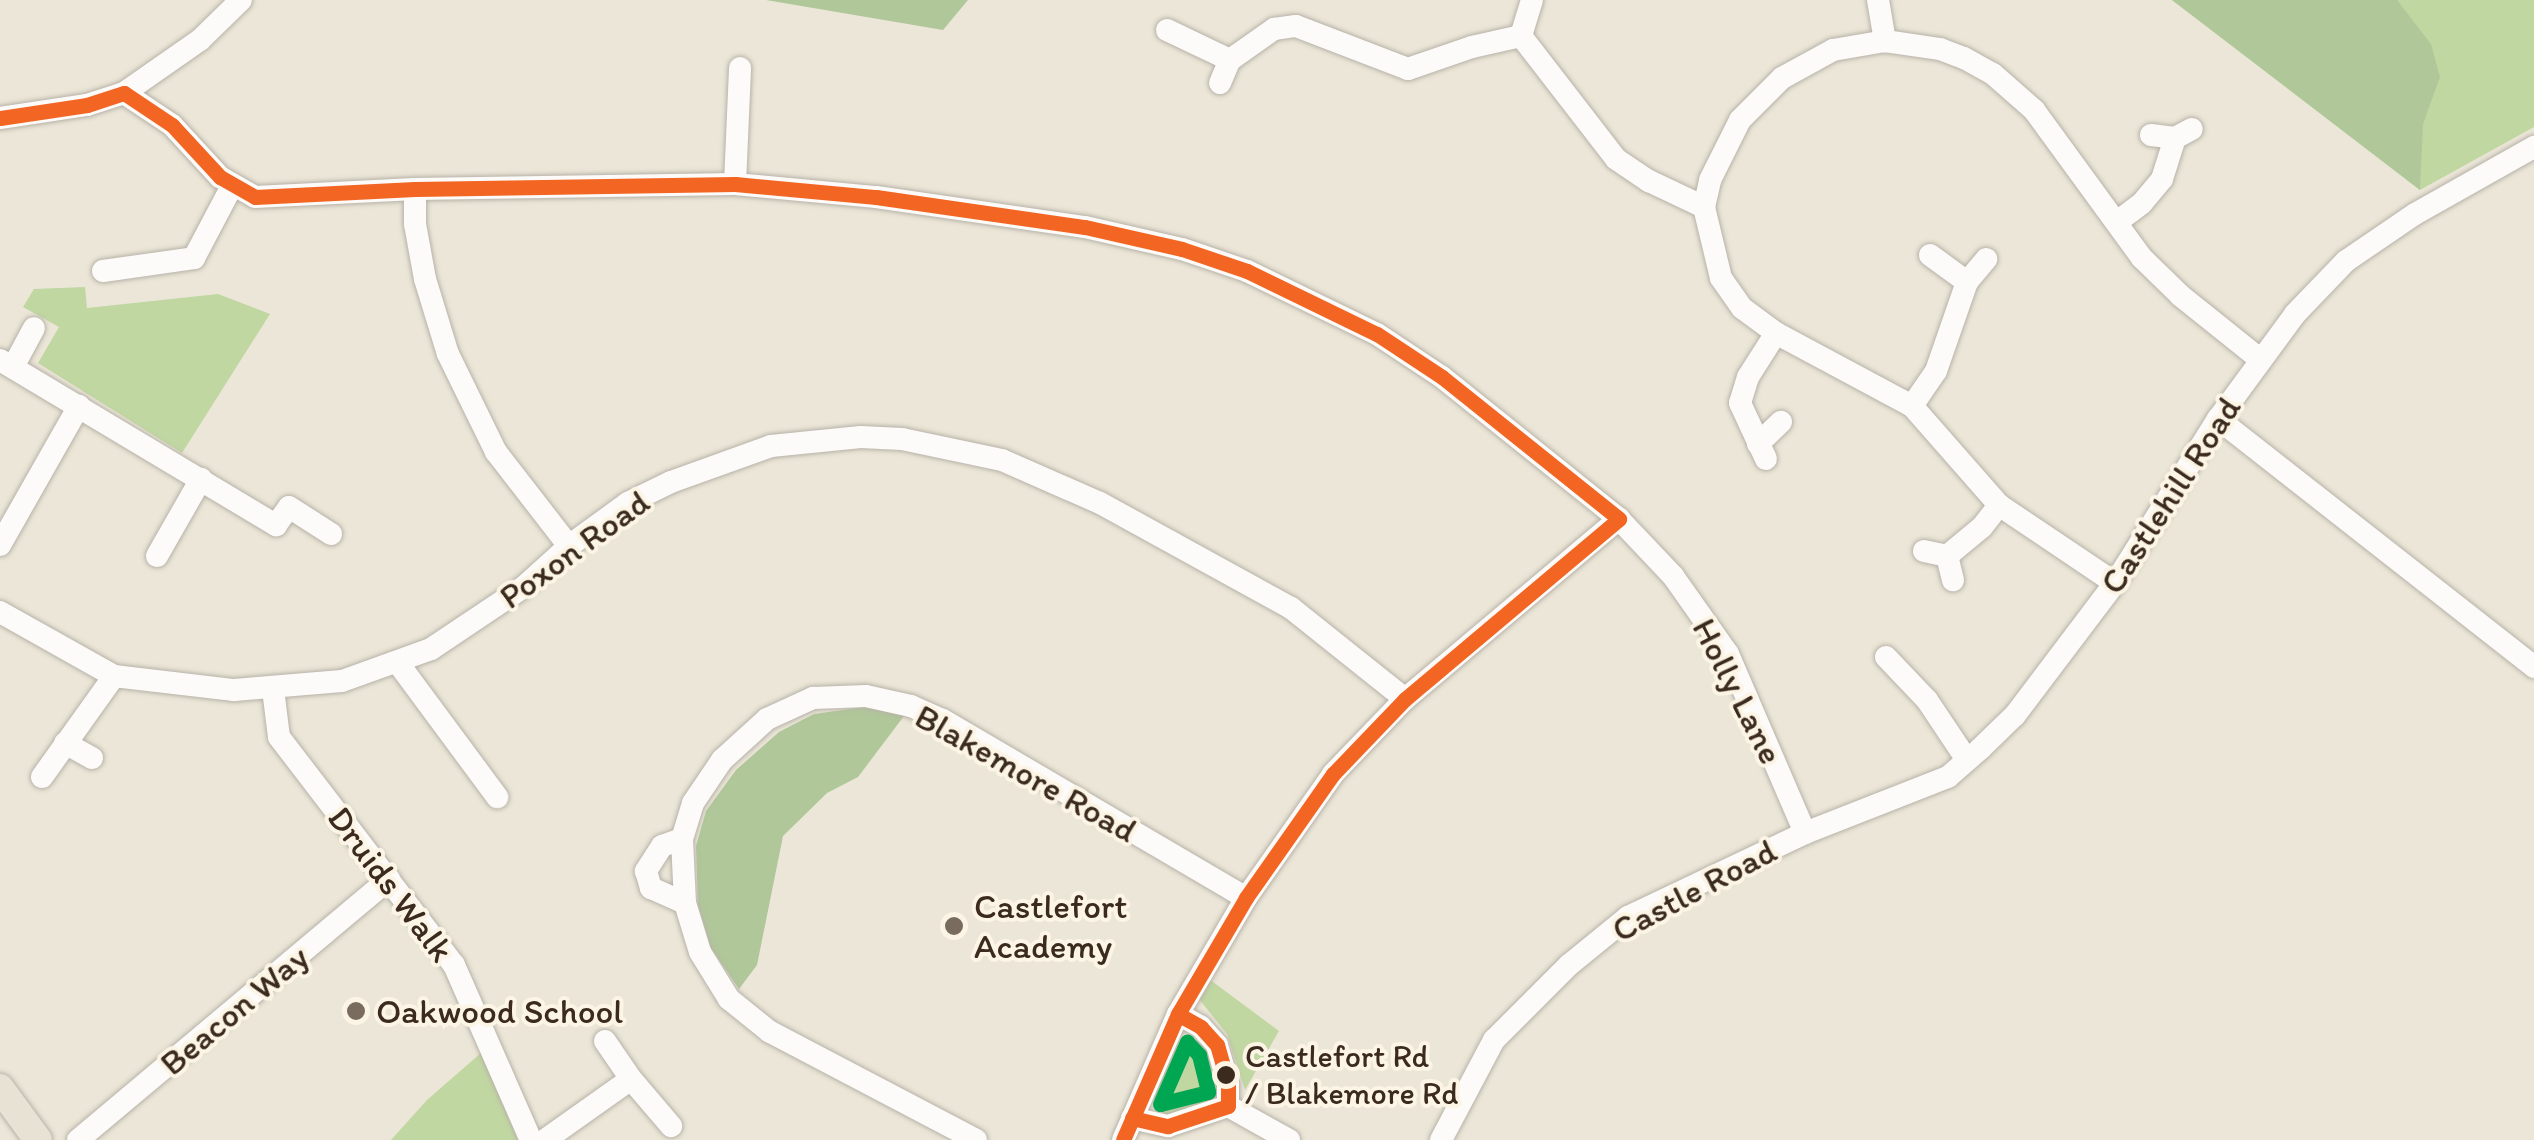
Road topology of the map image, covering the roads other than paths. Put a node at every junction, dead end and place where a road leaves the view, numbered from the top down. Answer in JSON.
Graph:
{"nodes":[{"id":1,"x":241,"y":0,"type":"edge"},
{"id":2,"x":1532,"y":0,"type":"edge"},
{"id":3,"x":1878,"y":0,"type":"edge"},
{"id":4,"x":1167,"y":30,"type":"dead end"},
{"id":5,"x":1521,"y":36,"type":"junction"},
{"id":6,"x":1885,"y":41,"type":"junction"},
{"id":7,"x":1230,"y":60,"type":"junction"},
{"id":8,"x":740,"y":68,"type":"dead end"},
{"id":9,"x":1220,"y":83,"type":"dead end"},
{"id":10,"x":124,"y":93,"type":"junction"},
{"id":11,"x":0,"y":118,"type":"edge"},
{"id":12,"x":2173,"y":134,"type":"dead end"},
{"id":13,"x":2534,"y":147,"type":"edge"},
{"id":14,"x":735,"y":184,"type":"junction"},
{"id":15,"x":232,"y":186,"type":"junction"},
{"id":16,"x":415,"y":188,"type":"junction"},
{"id":17,"x":1704,"y":206,"type":"junction"},
{"id":18,"x":2117,"y":222,"type":"junction"},
{"id":19,"x":1930,"y":255,"type":"dead end"},
{"id":20,"x":1986,"y":259,"type":"dead end"},
{"id":21,"x":103,"y":271,"type":"dead end"},
{"id":22,"x":1967,"y":282,"type":"junction"},
{"id":23,"x":34,"y":328,"type":"dead end"},
{"id":24,"x":1776,"y":333,"type":"junction"},
{"id":25,"x":2261,"y":360,"type":"junction"},
{"id":26,"x":6,"y":364,"type":"edge"},
{"id":27,"x":79,"y":406,"type":"junction"},
{"id":28,"x":1912,"y":406,"type":"junction"},
{"id":29,"x":2218,"y":418,"type":"junction"},
{"id":30,"x":1781,"y":422,"type":"dead end"},
{"id":31,"x":201,"y":480,"type":"junction"},
{"id":32,"x":1999,"y":505,"type":"junction"},
{"id":33,"x":1618,"y":519,"type":"junction"},
{"id":34,"x":331,"y":534,"type":"dead end"},
{"id":35,"x":0,"y":545,"type":"edge"},
{"id":36,"x":569,"y":546,"type":"junction"},
{"id":37,"x":1924,"y":551,"type":"dead end"},
{"id":38,"x":157,"y":556,"type":"dead end"},
{"id":39,"x":1948,"y":556,"type":"junction"},
{"id":40,"x":1953,"y":580,"type":"dead end"},
{"id":41,"x":2115,"y":583,"type":"junction"},
{"id":42,"x":0,"y":612,"type":"edge"},
{"id":43,"x":1886,"y":657,"type":"dead end"},
{"id":44,"x":398,"y":663,"type":"junction"},
{"id":45,"x":2534,"y":668,"type":"edge"},
{"id":46,"x":114,"y":676,"type":"junction"},
{"id":47,"x":273,"y":688,"type":"junction"},
{"id":48,"x":1404,"y":699,"type":"junction"},
{"id":49,"x":66,"y":743,"type":"junction"},
{"id":50,"x":92,"y":758,"type":"dead end"},
{"id":51,"x":1968,"y":760,"type":"junction"},
{"id":52,"x":42,"y":776,"type":"dead end"},
{"id":53,"x":497,"y":797,"type":"dead end"},
{"id":54,"x":1806,"y":833,"type":"junction"},
{"id":55,"x":682,"y":839,"type":"junction"},
{"id":56,"x":389,"y":879,"type":"junction"},
{"id":57,"x":1246,"y":898,"type":"junction"},
{"id":58,"x":685,"y":903,"type":"junction"},
{"id":59,"x":1178,"y":1014,"type":"junction"},
{"id":60,"x":605,"y":1041,"type":"dead end"},
{"id":61,"x":631,"y":1079,"type":"junction"},
{"id":62,"x":0,"y":1088,"type":"edge"},
{"id":63,"x":1228,"y":1106,"type":"junction"},
{"id":64,"x":671,"y":1126,"type":"dead end"},
{"id":65,"x":1128,"y":1129,"type":"edge"},
{"id":66,"x":38,"y":1140,"type":"edge"},
{"id":67,"x":78,"y":1140,"type":"edge"},
{"id":68,"x":531,"y":1140,"type":"edge"},
{"id":69,"x":545,"y":1140,"type":"edge"},
{"id":70,"x":976,"y":1140,"type":"edge"},
{"id":71,"x":1289,"y":1140,"type":"edge"},
{"id":72,"x":1440,"y":1140,"type":"edge"}],
"edges":[{"from":1,"to":10,"type":"street"},
{"from":2,"to":5,"type":"street"},
{"from":3,"to":6,"type":"street"},
{"from":4,"to":7,"type":"street"},
{"from":5,"to":7,"type":"street"},
{"from":5,"to":17,"type":"street"},
{"from":6,"to":17,"type":"street"},
{"from":6,"to":18,"type":"street"},
{"from":7,"to":9,"type":"street"},
{"from":8,"to":14,"type":"street"},
{"from":10,"to":11,"type":"street"},
{"from":10,"to":15,"type":"street"},
{"from":12,"to":18,"type":"street"},
{"from":13,"to":25,"type":"street","name":"Castlehill Road"},
{"from":14,"to":16,"type":"street","name":"Holly Lane"},
{"from":14,"to":33,"type":"street","name":"Holly Lane"},
{"from":15,"to":16,"type":"street","name":"Holly Lane"},
{"from":15,"to":21,"type":"street"},
{"from":16,"to":36,"type":"street"},
{"from":17,"to":24,"type":"street"},
{"from":18,"to":25,"type":"street"},
{"from":19,"to":22,"type":"street"},
{"from":20,"to":22,"type":"street"},
{"from":22,"to":28,"type":"street"},
{"from":23,"to":26,"type":"street"},
{"from":24,"to":28,"type":"street"},
{"from":24,"to":30,"type":"street"},
{"from":25,"to":29,"type":"street","name":"Castlehill Road"},
{"from":26,"to":27,"type":"street"},
{"from":27,"to":31,"type":"street"},
{"from":27,"to":35,"type":"street"},
{"from":28,"to":32,"type":"street"},
{"from":29,"to":41,"type":"street","name":"Castlehill Road"},
{"from":29,"to":45,"type":"street"},
{"from":31,"to":34,"type":"street"},
{"from":31,"to":38,"type":"street"},
{"from":32,"to":39,"type":"street"},
{"from":32,"to":41,"type":"street"},
{"from":33,"to":48,"type":"street"},
{"from":33,"to":54,"type":"street","name":"Holly Lane"},
{"from":36,"to":44,"type":"street","name":"Poxon Road"},
{"from":36,"to":48,"type":"street","name":"Poxon Road"},
{"from":37,"to":39,"type":"street"},
{"from":39,"to":40,"type":"street"},
{"from":41,"to":51,"type":"street","name":"Castlehill Road"},
{"from":42,"to":46,"type":"street","name":"Poxon Road"},
{"from":43,"to":51,"type":"street"},
{"from":44,"to":47,"type":"street","name":"Poxon Road"},
{"from":44,"to":53,"type":"street"},
{"from":46,"to":47,"type":"street","name":"Poxon Road"},
{"from":46,"to":49,"type":"street"},
{"from":47,"to":56,"type":"street","name":"Druids Walk"},
{"from":48,"to":57,"type":"street"},
{"from":49,"to":50,"type":"street"},
{"from":49,"to":52,"type":"street"},
{"from":51,"to":54,"type":"street","name":"Castlehill Road"},
{"from":54,"to":72,"type":"street","name":"Castle Road"},
{"from":55,"to":57,"type":"street","name":"Blakemore Road"},
{"from":55,"to":58,"type":"street","name":"Blakemore Road"},
{"from":55,"to":58,"type":"street","name":"Blakemore Road"},
{"from":56,"to":67,"type":"street","name":"Beacon Way"},
{"from":56,"to":68,"type":"street","name":"Druids Walk"},
{"from":57,"to":59,"type":"street"},
{"from":58,"to":70,"type":"street","name":"Blakemore Road"},
{"from":59,"to":63,"type":"street"},
{"from":59,"to":65,"type":"street"},
{"from":60,"to":61,"type":"street"},
{"from":61,"to":64,"type":"street"},
{"from":61,"to":69,"type":"street"},
{"from":62,"to":66,"type":"main road"},
{"from":63,"to":65,"type":"street"},
{"from":63,"to":71,"type":"street"}]}
